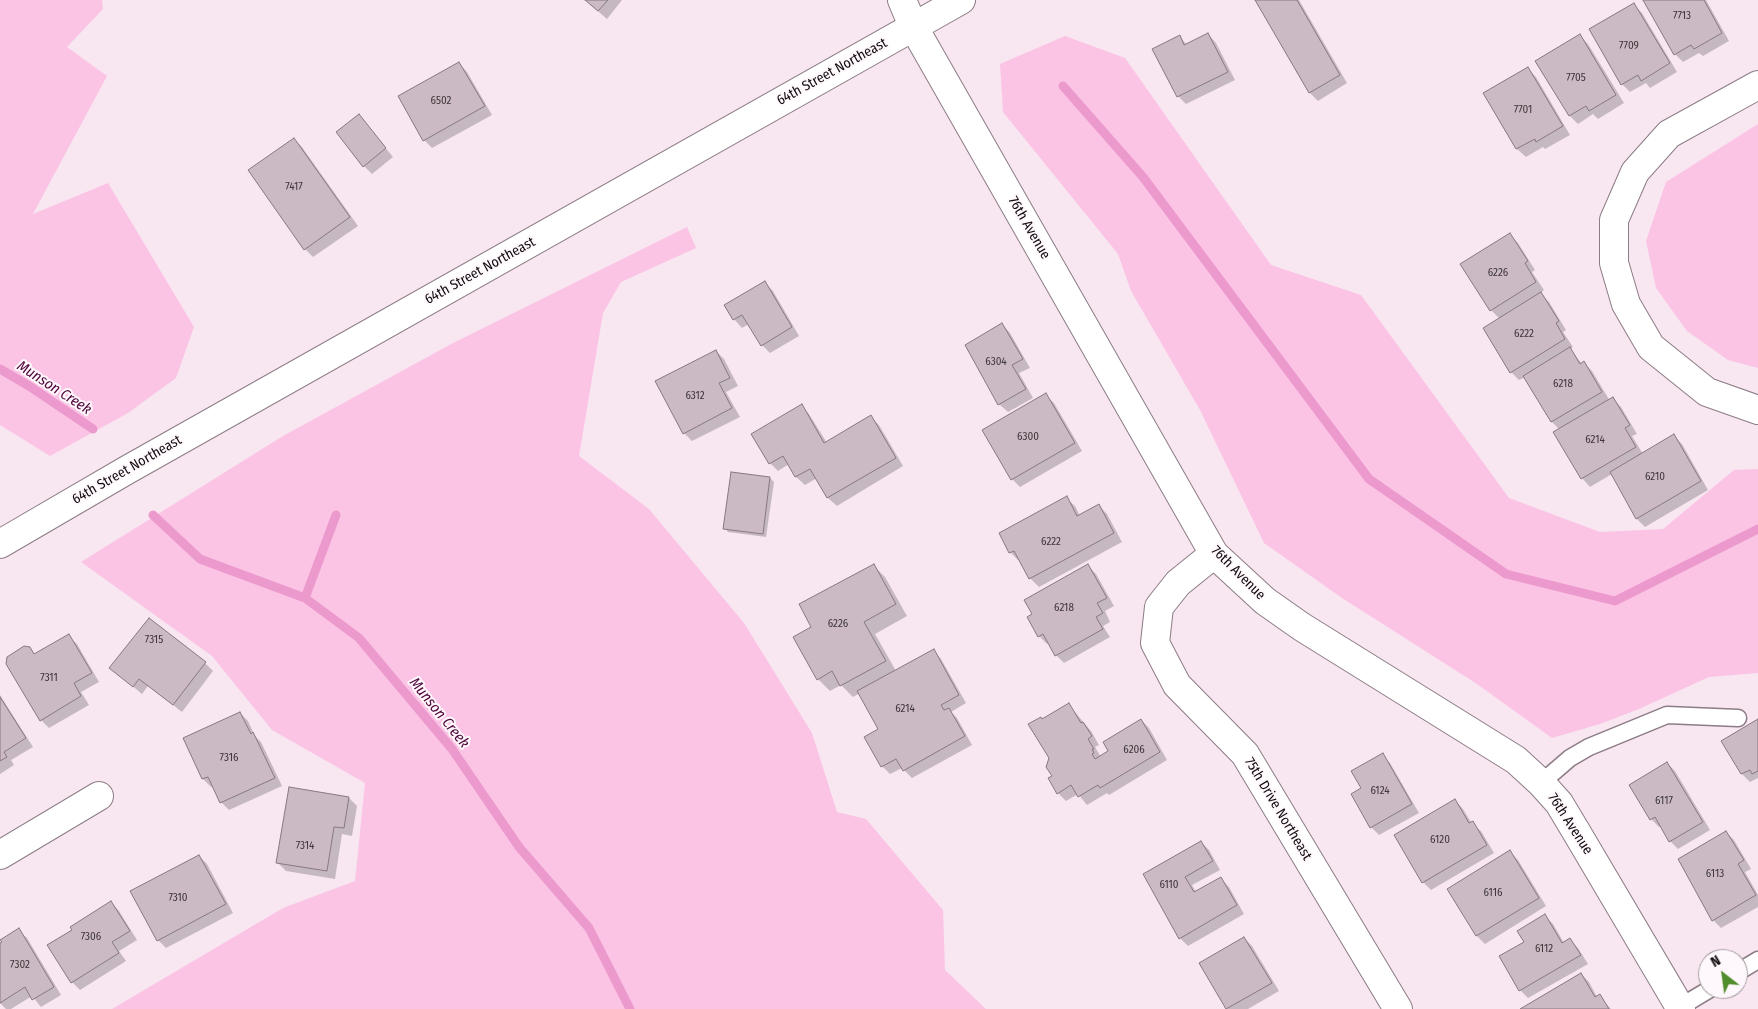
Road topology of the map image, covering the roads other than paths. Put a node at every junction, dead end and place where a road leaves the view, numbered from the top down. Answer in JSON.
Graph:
{"nodes":[{"id":1,"x":902,"y":0,"type":"edge"},
{"id":2,"x":961,"y":0,"type":"edge"},
{"id":3,"x":913,"y":26,"type":"junction"},
{"id":4,"x":1758,"y":85,"type":"edge"},
{"id":5,"x":1758,"y":410,"type":"edge"},
{"id":6,"x":0,"y":544,"type":"edge"},
{"id":7,"x":1214,"y":554,"type":"junction"},
{"id":8,"x":1738,"y":718,"type":"dead end"},
{"id":9,"x":1541,"y":782,"type":"junction"},
{"id":10,"x":99,"y":796,"type":"dead end"},
{"id":11,"x":0,"y":855,"type":"edge"},
{"id":12,"x":1698,"y":997,"type":"edge"},
{"id":13,"x":1681,"y":1008,"type":"edge"},
{"id":14,"x":1398,"y":1009,"type":"edge"}],
"edges":[{"from":1,"to":3,"type":"street","name":"76th Avenue"},
{"from":2,"to":3,"type":"street","name":"64th Street Northeast"},
{"from":3,"to":6,"type":"street","name":"64th Street Northeast"},
{"from":3,"to":7,"type":"street","name":"76th Avenue"},
{"from":4,"to":5,"type":"street"},
{"from":7,"to":9,"type":"street","name":"76th Avenue"},
{"from":7,"to":14,"type":"street","name":"75th Drive Northeast"},
{"from":8,"to":9,"type":"lane"},
{"from":9,"to":13,"type":"street","name":"76th Avenue"},
{"from":10,"to":11,"type":"street"},
{"from":12,"to":13,"type":"lane"}]}
